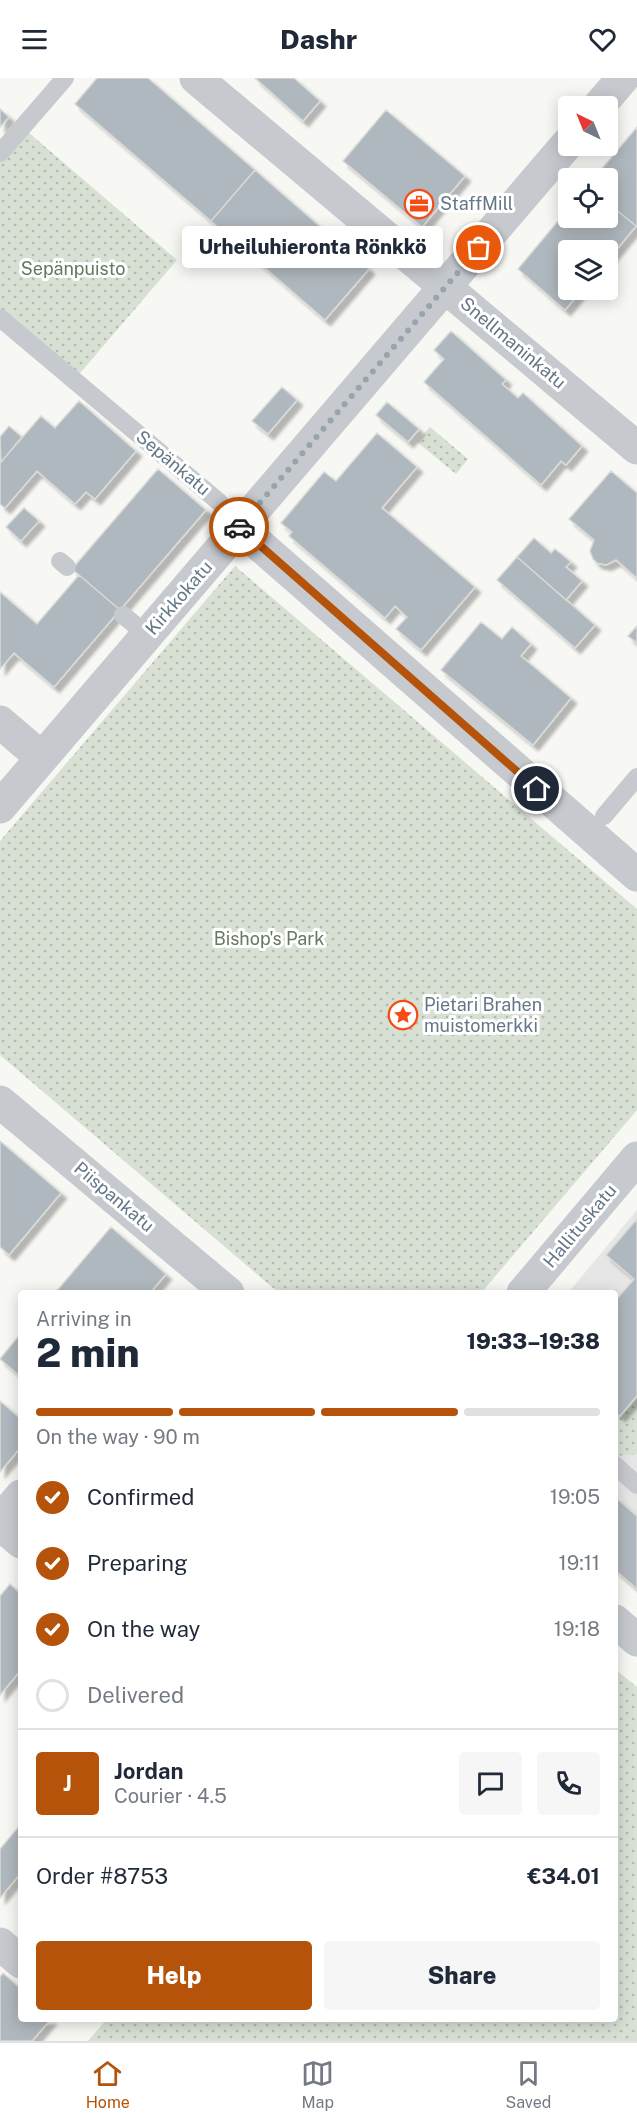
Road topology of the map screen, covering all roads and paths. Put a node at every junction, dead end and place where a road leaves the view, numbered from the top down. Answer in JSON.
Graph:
{"nodes":[{"id":1,"x":65,"y":78,"type":"edge"},
{"id":2,"x":196,"y":78,"type":"edge"},
{"id":3,"x":623,"y":78,"type":"edge"},
{"id":4,"x":608,"y":96,"type":"edge"},
{"id":5,"x":0,"y":153,"type":"edge"},
{"id":6,"x":558,"y":155,"type":"edge"},
{"id":7,"x":445,"y":286,"type":"junction"},
{"id":8,"x":0,"y":318,"type":"edge"},
{"id":9,"x":637,"y":448,"type":"edge"},
{"id":10,"x":239,"y":527,"type":"junction"},
{"id":11,"x":0,"y":722,"type":"edge"},
{"id":12,"x":42,"y":758,"type":"junction"},
{"id":13,"x":637,"y":777,"type":"edge"},
{"id":14,"x":0,"y":807,"type":"edge"},
{"id":15,"x":604,"y":816,"type":"dead end"},
{"id":16,"x":637,"y":875,"type":"edge"},
{"id":17,"x":0,"y":1102,"type":"edge"},
{"id":18,"x":637,"y":1158,"type":"edge"},
{"id":19,"x":210,"y":1287,"type":"edge"},
{"id":20,"x":526,"y":1290,"type":"edge"},
{"id":21,"x":618,"y":1468,"type":"edge"},
{"id":22,"x":637,"y":1485,"type":"edge"},
{"id":23,"x":18,"y":1500,"type":"edge"},
{"id":24,"x":0,"y":1522,"type":"edge"},
{"id":25,"x":18,"y":1539,"type":"edge"},
{"id":26,"x":618,"y":1624,"type":"edge"},
{"id":27,"x":637,"y":1640,"type":"edge"},
{"id":28,"x":0,"y":1944,"type":"edge"},
{"id":29,"x":18,"y":1959,"type":"edge"}],
"edges":[{"from":1,"to":5,"type":"lane"},
{"from":2,"to":7,"type":"street","name":"Snellmaninkatu"},
{"from":3,"to":4,"type":"street"},
{"from":6,"to":7,"type":"street","name":"Kirkkokatu"},
{"from":7,"to":9,"type":"street","name":"Snellmaninkatu"},
{"from":7,"to":10,"type":"street","name":"Kirkkokatu"},
{"from":8,"to":10,"type":"lane","name":"Sepänkatu"},
{"from":10,"to":12,"type":"street","name":"Kirkkokatu"},
{"from":10,"to":16,"type":"street","name":"Sepänkatu"},
{"from":11,"to":12,"type":"street"},
{"from":12,"to":14,"type":"street","name":"Kirkkokatu"},
{"from":13,"to":15,"type":"lane"},
{"from":17,"to":19,"type":"street","name":"Piispankatu"},
{"from":18,"to":20,"type":"street","name":"Hallituskatu"},
{"from":21,"to":22,"type":"lane"},
{"from":23,"to":24,"type":"street"},
{"from":24,"to":25,"type":"street"},
{"from":26,"to":27,"type":"street"},
{"from":28,"to":29,"type":"street"}]}
